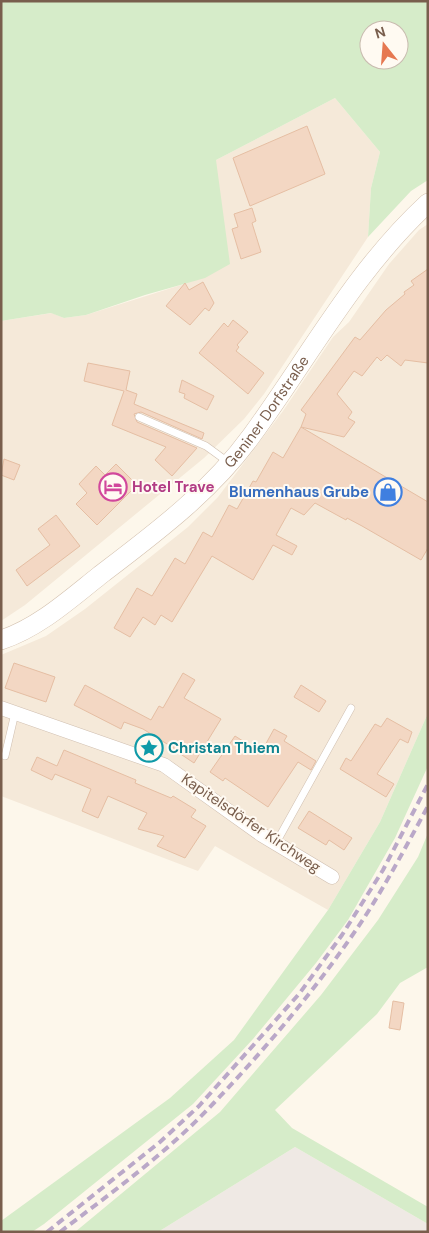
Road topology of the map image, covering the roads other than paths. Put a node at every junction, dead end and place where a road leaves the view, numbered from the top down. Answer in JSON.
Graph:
{"nodes":[{"id":1,"x":428,"y":203,"type":"edge"},
{"id":2,"x":139,"y":417,"type":"dead end"},
{"id":3,"x":229,"y":463,"type":"junction"},
{"id":4,"x":1,"y":640,"type":"edge"},
{"id":5,"x":1,"y":708,"type":"edge"},
{"id":6,"x":351,"y":708,"type":"dead end"},
{"id":7,"x":15,"y":713,"type":"junction"},
{"id":8,"x":5,"y":756,"type":"dead end"},
{"id":9,"x":276,"y":844,"type":"junction"},
{"id":10,"x":332,"y":877,"type":"dead end"}],
"edges":[{"from":1,"to":3,"type":"main road","name":"Geniner Dorfstraße"},
{"from":2,"to":3,"type":"lane"},
{"from":3,"to":4,"type":"main road","name":"Geniner Dorfstraße"},
{"from":5,"to":7,"type":"street","name":"Kapitelsdörfer Kirchweg"},
{"from":6,"to":9,"type":"lane"},
{"from":7,"to":8,"type":"lane"},
{"from":7,"to":9,"type":"street","name":"Kapitelsdörfer Kirchweg"},
{"from":9,"to":10,"type":"street","name":"Kapitelsdörfer Kirchweg"}]}
